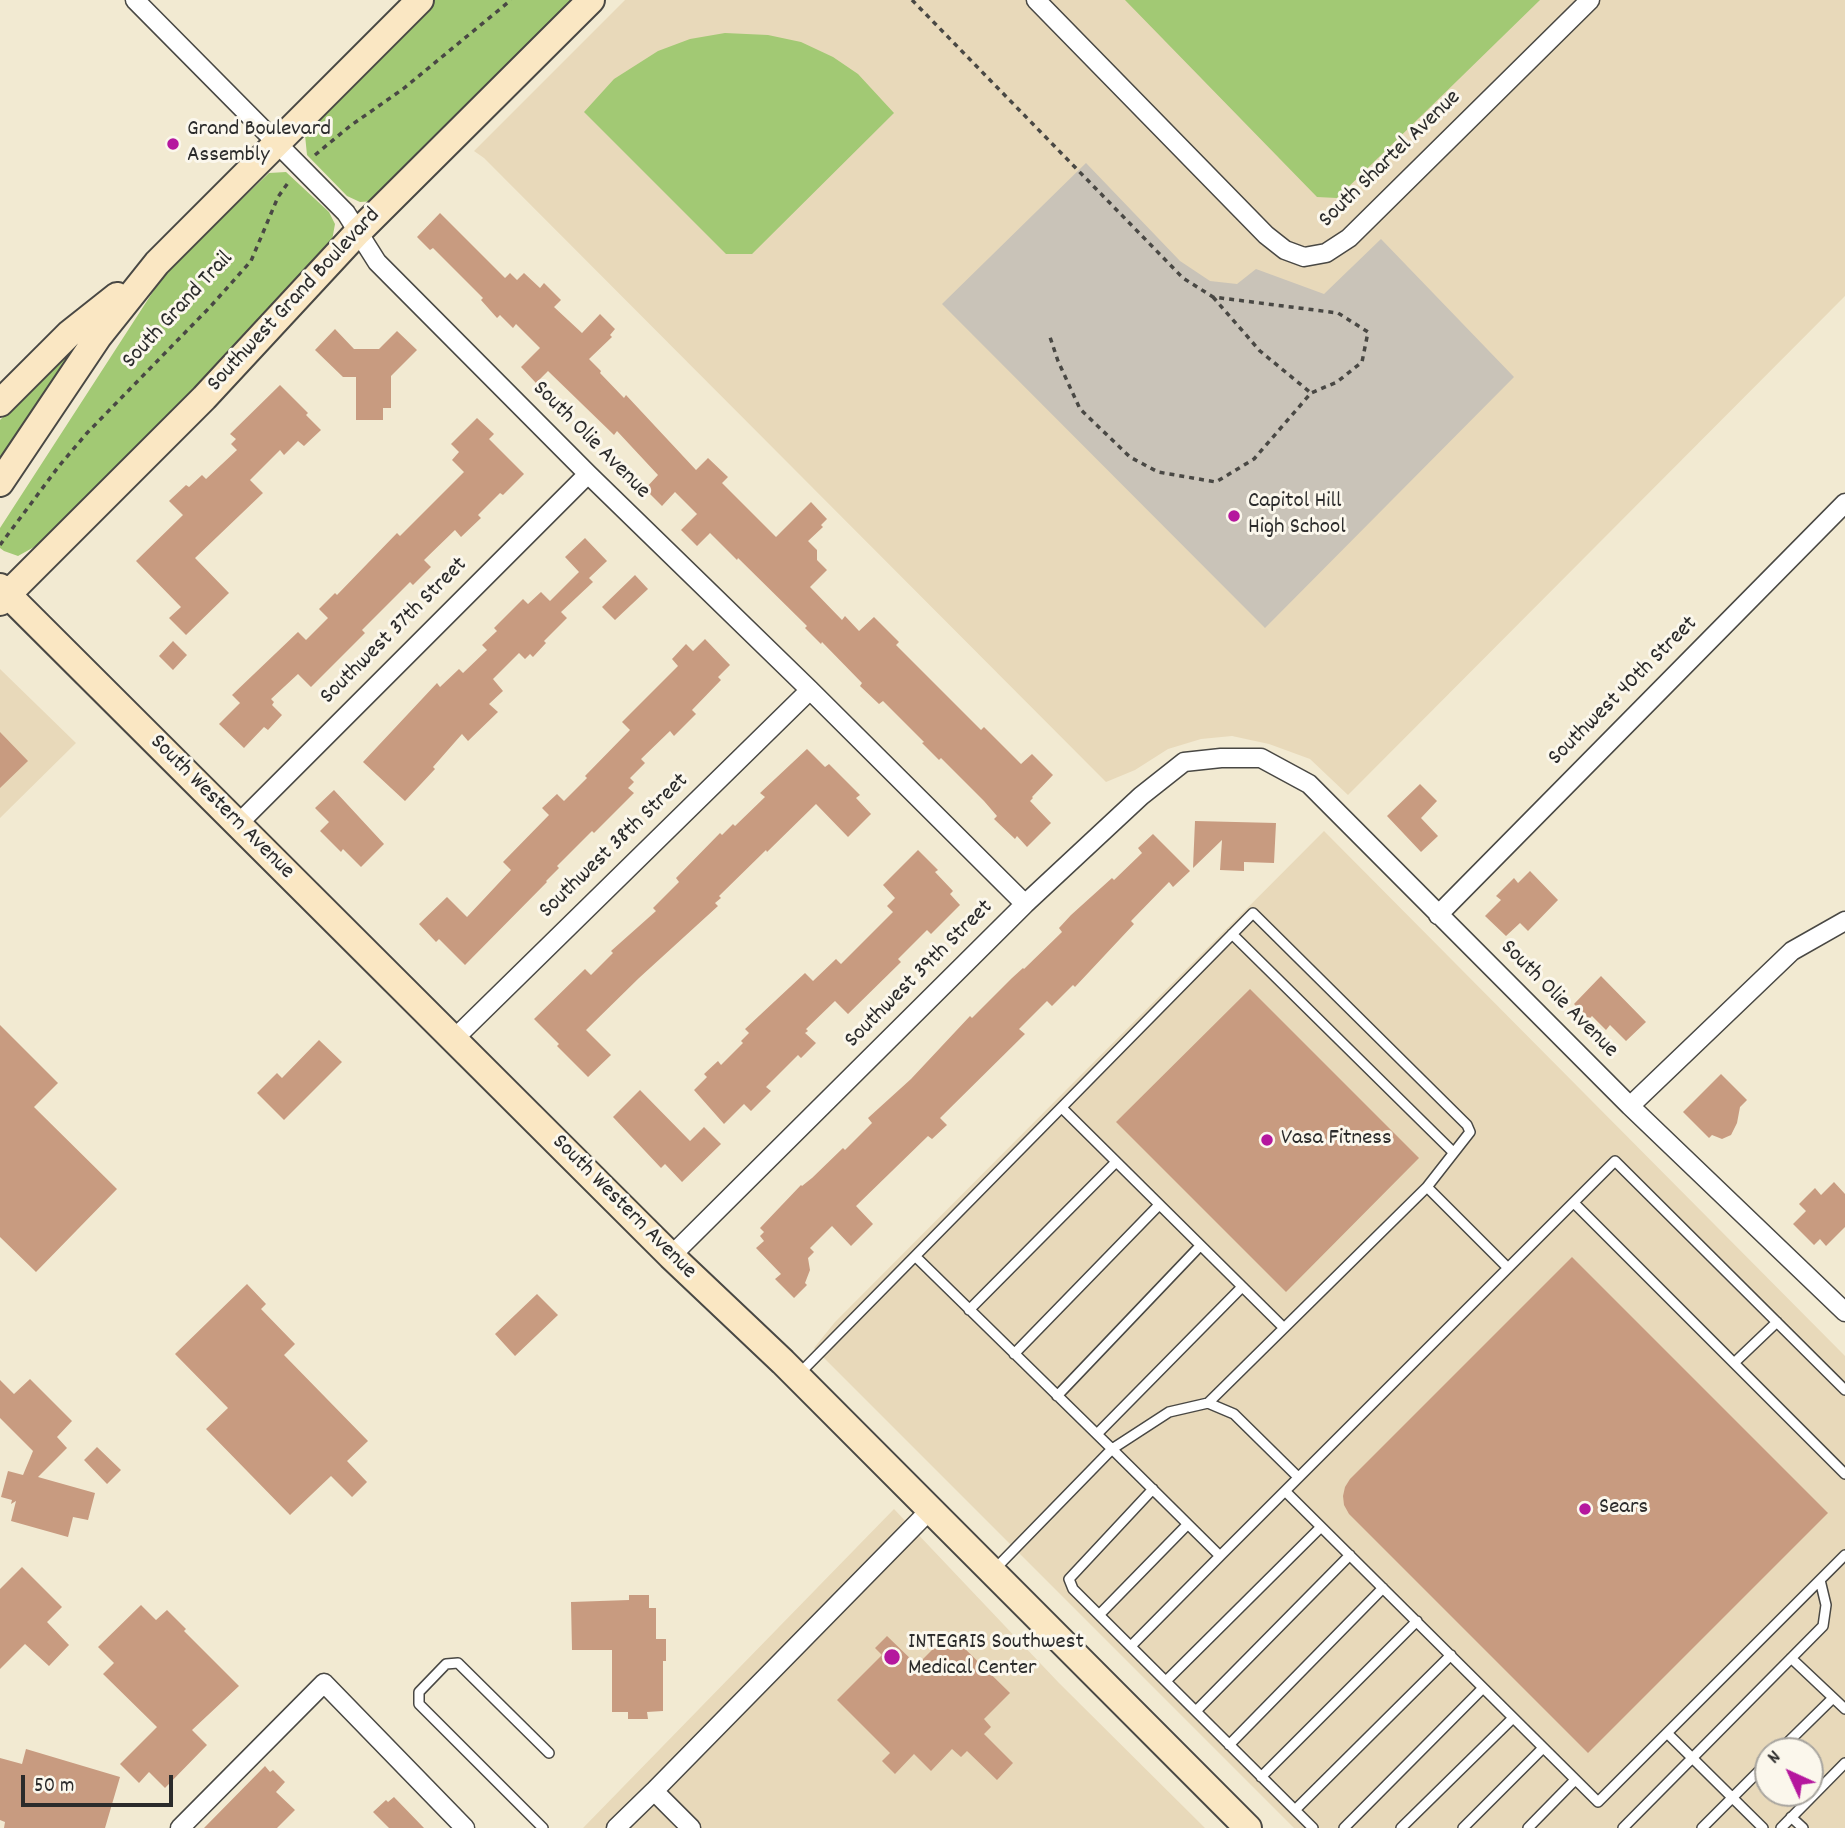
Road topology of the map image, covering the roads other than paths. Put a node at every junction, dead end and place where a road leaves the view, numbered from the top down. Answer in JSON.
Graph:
{"nodes":[{"id":1,"x":420,"y":0,"type":"edge"},
{"id":2,"x":591,"y":0,"type":"edge"},
{"id":3,"x":1036,"y":0,"type":"edge"},
{"id":4,"x":1590,"y":0,"type":"edge"},
{"id":5,"x":144,"y":3,"type":"edge"},
{"id":6,"x":277,"y":142,"type":"junction"},
{"id":7,"x":358,"y":232,"type":"junction"},
{"id":8,"x":157,"y":263,"type":"junction"},
{"id":9,"x":0,"y":403,"type":"edge"},
{"id":10,"x":588,"y":474,"type":"junction"},
{"id":11,"x":0,"y":483,"type":"edge"},
{"id":12,"x":1845,"y":503,"type":"edge"},
{"id":13,"x":3,"y":595,"type":"edge"},
{"id":14,"x":810,"y":690,"type":"junction"},
{"id":15,"x":1221,"y":758,"type":"joint"},
{"id":16,"x":237,"y":825,"type":"junction"},
{"id":17,"x":1025,"y":904,"type":"junction"},
{"id":18,"x":1438,"y":915,"type":"junction"},
{"id":19,"x":1845,"y":921,"type":"edge"},
{"id":20,"x":1232,"y":934,"type":"junction"},
{"id":21,"x":454,"y":1039,"type":"junction"},
{"id":22,"x":1630,"y":1107,"type":"junction"},
{"id":23,"x":1063,"y":1109,"type":"junction"},
{"id":24,"x":1453,"y":1152,"type":"junction"},
{"id":25,"x":1116,"y":1162,"type":"junction"},
{"id":26,"x":1427,"y":1187,"type":"junction"},
{"id":27,"x":1574,"y":1203,"type":"junction"},
{"id":28,"x":1159,"y":1205,"type":"junction"},
{"id":29,"x":1200,"y":1245,"type":"junction"},
{"id":30,"x":671,"y":1256,"type":"junction"},
{"id":31,"x":916,"y":1257,"type":"junction"},
{"id":32,"x":1508,"y":1268,"type":"junction"},
{"id":33,"x":1242,"y":1287,"type":"junction"},
{"id":34,"x":1843,"y":1305,"type":"edge"},
{"id":35,"x":969,"y":1310,"type":"junction"},
{"id":36,"x":1777,"y":1322,"type":"junction"},
{"id":37,"x":1284,"y":1328,"type":"junction"},
{"id":38,"x":1014,"y":1354,"type":"junction"},
{"id":39,"x":1734,"y":1363,"type":"junction"},
{"id":40,"x":797,"y":1377,"type":"junction"},
{"id":41,"x":1845,"y":1390,"type":"edge"},
{"id":42,"x":1057,"y":1396,"type":"junction"},
{"id":43,"x":1208,"y":1403,"type":"junction"},
{"id":44,"x":1097,"y":1434,"type":"junction"},
{"id":45,"x":1112,"y":1449,"type":"junction"},
{"id":46,"x":1845,"y":1474,"type":"edge"},
{"id":47,"x":1298,"y":1477,"type":"junction"},
{"id":48,"x":1153,"y":1489,"type":"junction"},
{"id":49,"x":1285,"y":1491,"type":"junction"},
{"id":50,"x":930,"y":1510,"type":"junction"},
{"id":51,"x":1187,"y":1525,"type":"junction"},
{"id":52,"x":1321,"y":1527,"type":"junction"},
{"id":53,"x":1350,"y":1555,"type":"junction"},
{"id":54,"x":1845,"y":1555,"type":"edge"},
{"id":55,"x":1220,"y":1556,"type":"junction"},
{"id":56,"x":992,"y":1573,"type":"junction"},
{"id":57,"x":1820,"y":1580,"type":"junction"},
{"id":58,"x":1383,"y":1588,"type":"junction"},
{"id":59,"x":1099,"y":1615,"type":"junction"},
{"id":60,"x":1417,"y":1621,"type":"junction"},
{"id":61,"x":1131,"y":1646,"type":"junction"},
{"id":62,"x":1451,"y":1655,"type":"junction"},
{"id":63,"x":1791,"y":1658,"type":"junction"},
{"id":64,"x":1166,"y":1681,"type":"junction"},
{"id":65,"x":1483,"y":1688,"type":"junction"},
{"id":66,"x":1833,"y":1698,"type":"junction"},
{"id":67,"x":1845,"y":1709,"type":"edge"},
{"id":68,"x":1196,"y":1711,"type":"junction"},
{"id":69,"x":1513,"y":1718,"type":"junction"},
{"id":70,"x":1667,"y":1733,"type":"junction"},
{"id":71,"x":1793,"y":1737,"type":"edge"},
{"id":72,"x":1229,"y":1745,"type":"junction"},
{"id":73,"x":1544,"y":1748,"type":"junction"},
{"id":74,"x":549,"y":1753,"type":"dead end"},
{"id":75,"x":1693,"y":1759,"type":"junction"},
{"id":76,"x":1845,"y":1763,"type":"edge"},
{"id":77,"x":1754,"y":1776,"type":"edge"},
{"id":78,"x":1261,"y":1777,"type":"junction"},
{"id":79,"x":1575,"y":1780,"type":"junction"},
{"id":80,"x":654,"y":1791,"type":"junction"},
{"id":81,"x":1733,"y":1797,"type":"junction"},
{"id":82,"x":1295,"y":1810,"type":"junction"},
{"id":83,"x":1791,"y":1817,"type":"junction"},
{"id":84,"x":180,"y":1828,"type":"edge"},
{"id":85,"x":465,"y":1828,"type":"edge"},
{"id":86,"x":543,"y":1828,"type":"edge"},
{"id":87,"x":616,"y":1828,"type":"edge"},
{"id":88,"x":691,"y":1828,"type":"edge"},
{"id":89,"x":1248,"y":1828,"type":"edge"},
{"id":90,"x":1313,"y":1828,"type":"edge"},
{"id":91,"x":1345,"y":1828,"type":"edge"},
{"id":92,"x":1401,"y":1828,"type":"edge"},
{"id":93,"x":1463,"y":1828,"type":"edge"},
{"id":94,"x":1528,"y":1828,"type":"edge"},
{"id":95,"x":1623,"y":1828,"type":"edge"},
{"id":96,"x":1702,"y":1828,"type":"edge"},
{"id":97,"x":1763,"y":1828,"type":"edge"},
{"id":98,"x":1781,"y":1828,"type":"edge"},
{"id":99,"x":1803,"y":1828,"type":"edge"}],
"edges":[{"from":1,"to":6,"type":"main road"},
{"from":2,"to":7,"type":"main road","name":"Southwest Grand Boulevard"},
{"from":3,"to":4,"type":"street","name":"South Shartel Avenue"},
{"from":5,"to":6,"type":"street","name":"South Olie Avenue"},
{"from":6,"to":7,"type":"street","name":"South Olie Avenue"},
{"from":6,"to":8,"type":"main road"},
{"from":7,"to":10,"type":"street","name":"South Olie Avenue"},
{"from":7,"to":13,"type":"main road","name":"Southwest Grand Boulevard"},
{"from":8,"to":9,"type":"main road"},
{"from":8,"to":11,"type":"main road"},
{"from":10,"to":14,"type":"street","name":"South Olie Avenue"},
{"from":10,"to":16,"type":"street","name":"Southwest 37th Street"},
{"from":12,"to":18,"type":"street","name":"Southwest 40th Street"},
{"from":13,"to":16,"type":"main road","name":"South Western Avenue"},
{"from":14,"to":17,"type":"street","name":"South Olie Avenue"},
{"from":14,"to":21,"type":"street","name":"Southwest 38th Street"},
{"from":15,"to":17,"type":"street","name":"Southwest 39th Street"},
{"from":15,"to":18,"type":"street","name":"South Olie Avenue"},
{"from":16,"to":21,"type":"main road","name":"South Western Avenue"},
{"from":17,"to":30,"type":"street","name":"Southwest 39th Street"},
{"from":18,"to":22,"type":"street","name":"South Olie Avenue"},
{"from":19,"to":22,"type":"street"},
{"from":20,"to":23,"type":"lane"},
{"from":20,"to":24,"type":"lane"},
{"from":20,"to":24,"type":"lane"},
{"from":21,"to":30,"type":"main road","name":"South Western Avenue"},
{"from":22,"to":34,"type":"street","name":"South Olie Avenue"},
{"from":23,"to":25,"type":"lane"},
{"from":23,"to":31,"type":"lane"},
{"from":24,"to":26,"type":"lane"},
{"from":25,"to":28,"type":"lane"},
{"from":25,"to":35,"type":"lane"},
{"from":26,"to":32,"type":"lane"},
{"from":26,"to":37,"type":"lane"},
{"from":27,"to":32,"type":"lane"},
{"from":27,"to":36,"type":"lane"},
{"from":27,"to":39,"type":"lane"},
{"from":28,"to":29,"type":"lane"},
{"from":28,"to":38,"type":"lane"},
{"from":29,"to":33,"type":"lane"},
{"from":29,"to":42,"type":"lane"},
{"from":30,"to":40,"type":"main road","name":"South Western Avenue"},
{"from":31,"to":35,"type":"lane"},
{"from":31,"to":40,"type":"lane"},
{"from":32,"to":47,"type":"lane"},
{"from":33,"to":37,"type":"lane"},
{"from":33,"to":44,"type":"lane"},
{"from":35,"to":38,"type":"lane"},
{"from":36,"to":39,"type":"lane"},
{"from":36,"to":41,"type":"lane"},
{"from":37,"to":43,"type":"lane"},
{"from":38,"to":42,"type":"lane"},
{"from":39,"to":46,"type":"lane"},
{"from":40,"to":50,"type":"main road","name":"South Western Avenue"},
{"from":42,"to":44,"type":"lane"},
{"from":43,"to":45,"type":"lane"},
{"from":43,"to":47,"type":"lane"},
{"from":44,"to":45,"type":"lane"},
{"from":45,"to":48,"type":"lane"},
{"from":45,"to":56,"type":"lane"},
{"from":47,"to":49,"type":"lane"},
{"from":48,"to":51,"type":"lane"},
{"from":48,"to":59,"type":"lane"},
{"from":49,"to":52,"type":"lane"},
{"from":49,"to":55,"type":"lane"},
{"from":50,"to":56,"type":"main road","name":"South Western Avenue"},
{"from":50,"to":80,"type":"street"},
{"from":51,"to":55,"type":"lane"},
{"from":51,"to":59,"type":"lane"},
{"from":52,"to":53,"type":"lane"},
{"from":52,"to":64,"type":"lane"},
{"from":53,"to":58,"type":"lane"},
{"from":53,"to":68,"type":"lane"},
{"from":54,"to":57,"type":"lane"},
{"from":55,"to":61,"type":"lane"},
{"from":56,"to":89,"type":"main road","name":"South Western Avenue"},
{"from":57,"to":63,"type":"lane"},
{"from":57,"to":70,"type":"lane"},
{"from":58,"to":60,"type":"lane"},
{"from":58,"to":72,"type":"lane"},
{"from":59,"to":61,"type":"lane"},
{"from":60,"to":62,"type":"lane"},
{"from":60,"to":78,"type":"lane"},
{"from":61,"to":64,"type":"lane"},
{"from":62,"to":65,"type":"lane"},
{"from":62,"to":82,"type":"lane"},
{"from":63,"to":66,"type":"lane"},
{"from":63,"to":75,"type":"lane"},
{"from":64,"to":68,"type":"lane"},
{"from":65,"to":69,"type":"lane"},
{"from":65,"to":91,"type":"lane"},
{"from":66,"to":67,"type":"lane"},
{"from":66,"to":71,"type":"lane"},
{"from":68,"to":72,"type":"lane"},
{"from":69,"to":73,"type":"lane"},
{"from":69,"to":92,"type":"lane"},
{"from":70,"to":75,"type":"lane"},
{"from":70,"to":79,"type":"lane"},
{"from":72,"to":78,"type":"lane"},
{"from":73,"to":79,"type":"lane"},
{"from":73,"to":93,"type":"lane"},
{"from":74,"to":86,"type":"lane"},
{"from":75,"to":81,"type":"lane"},
{"from":75,"to":95,"type":"lane"},
{"from":76,"to":83,"type":"lane"},
{"from":77,"to":81,"type":"lane"},
{"from":78,"to":82,"type":"lane"},
{"from":79,"to":94,"type":"lane"},
{"from":80,"to":87,"type":"street"},
{"from":80,"to":88,"type":"street"},
{"from":81,"to":96,"type":"lane"},
{"from":81,"to":97,"type":"lane"},
{"from":82,"to":90,"type":"lane"},
{"from":83,"to":98,"type":"lane"},
{"from":83,"to":99,"type":"lane"},
{"from":84,"to":85,"type":"street"}]}
